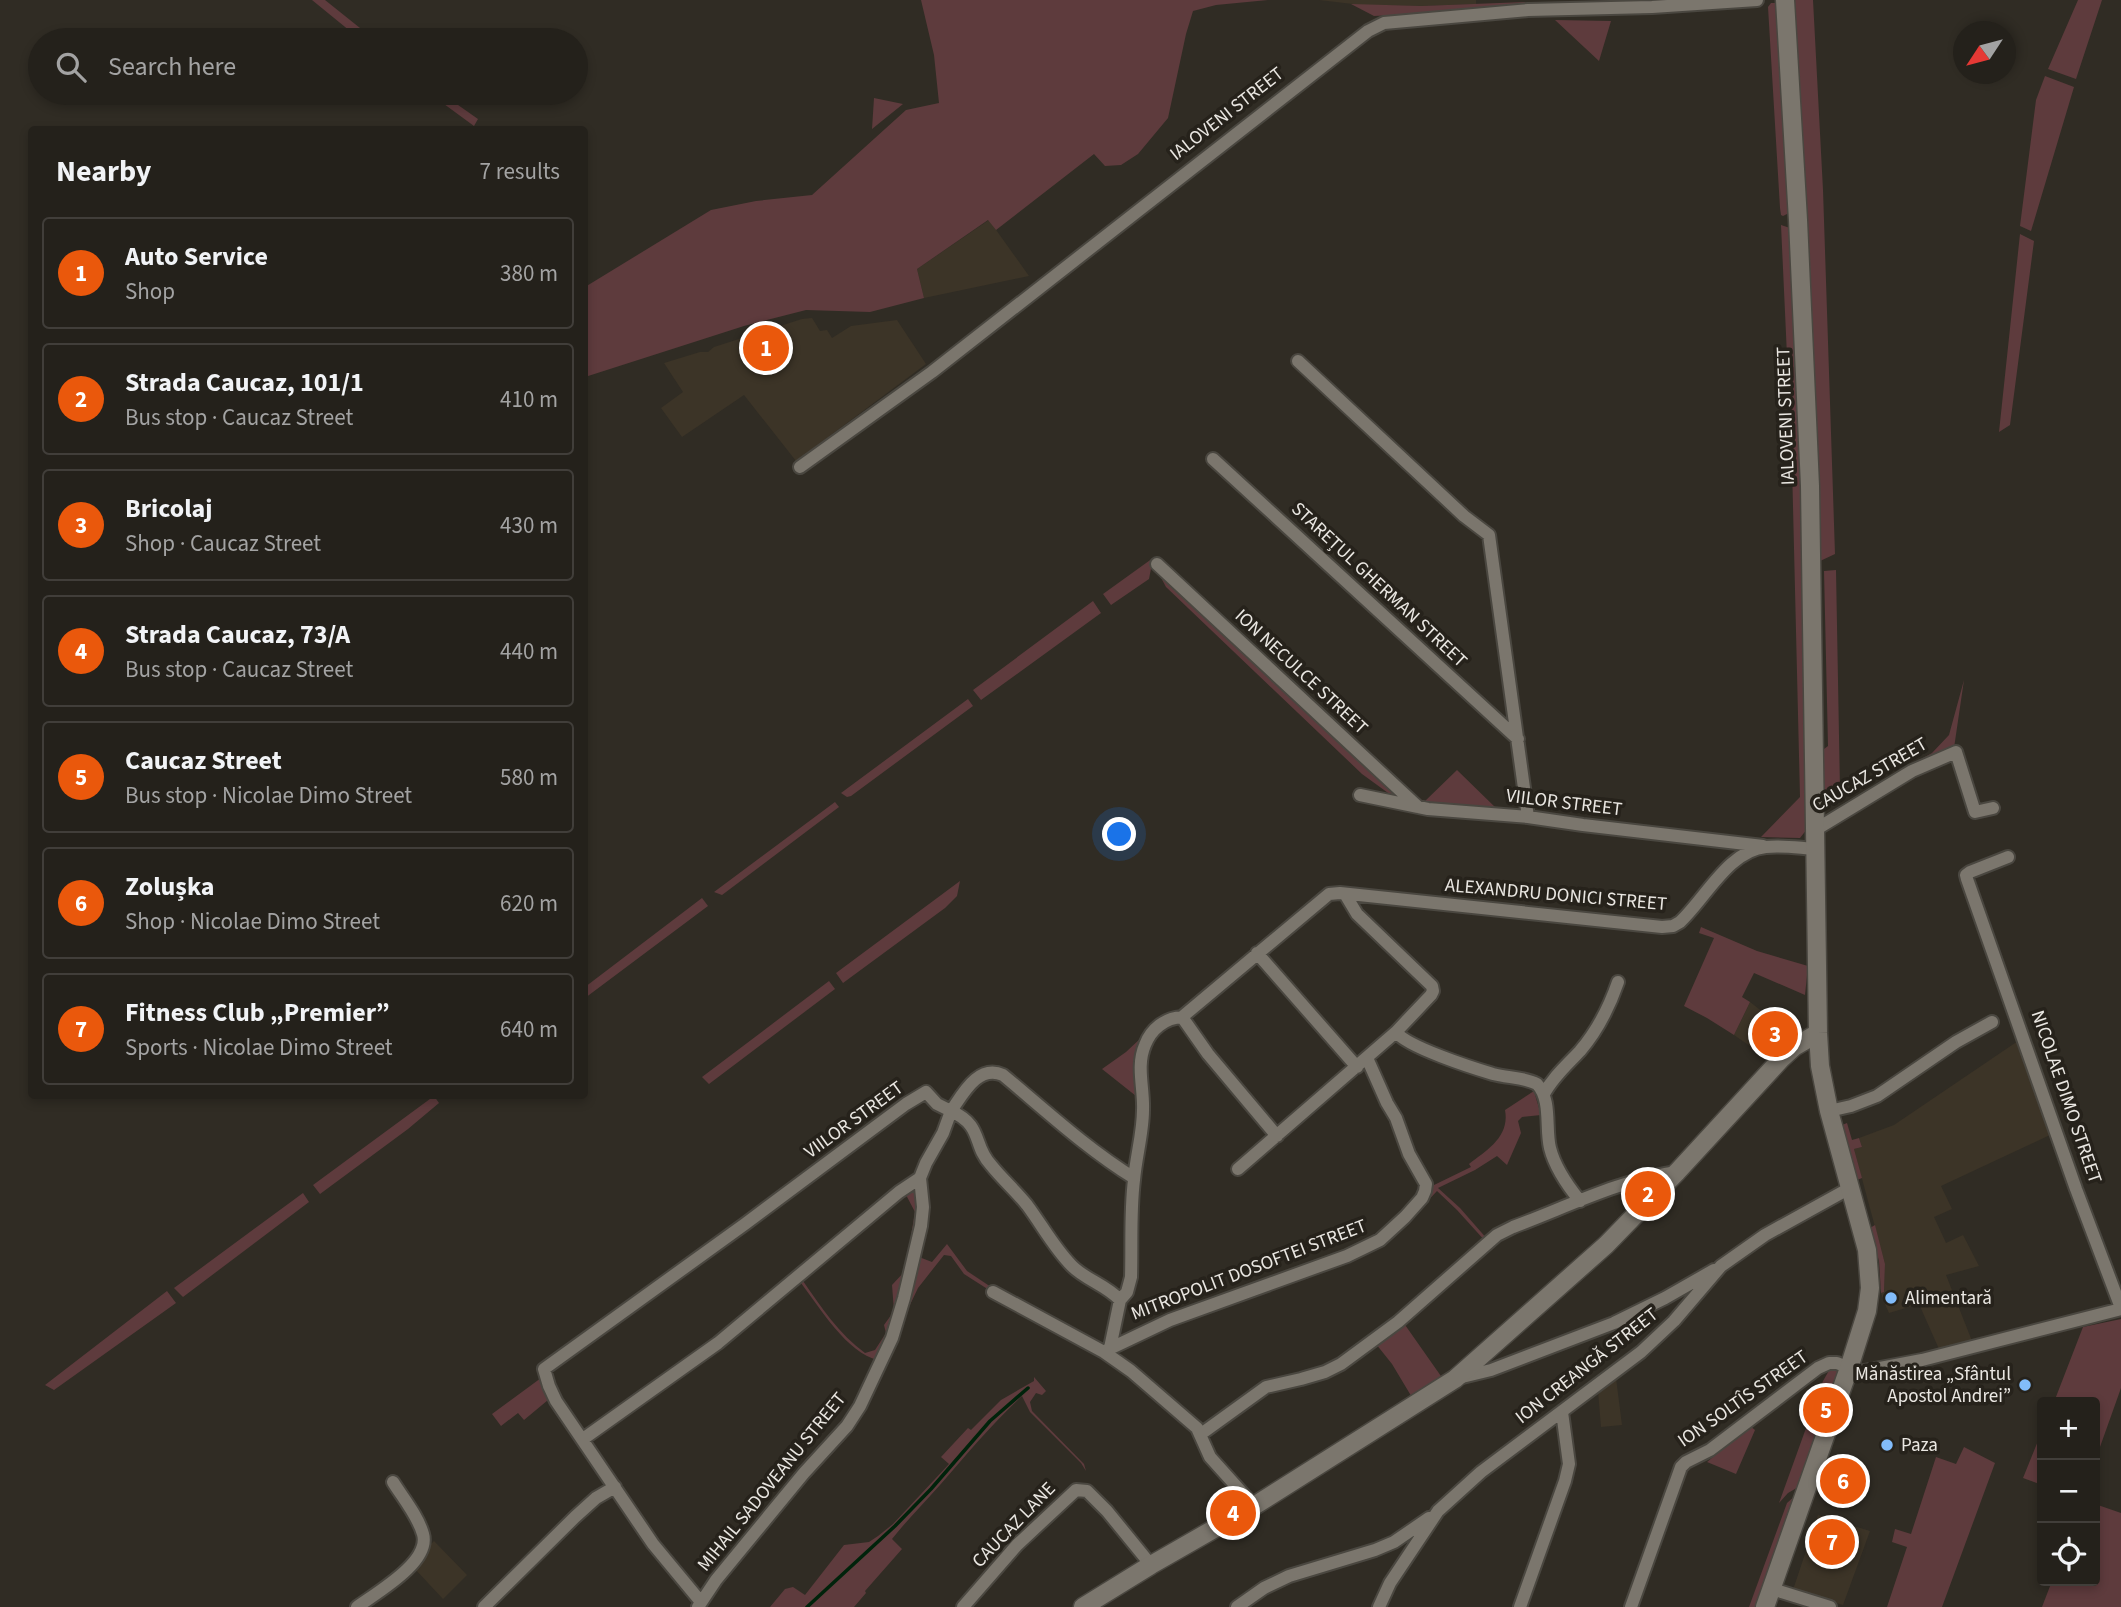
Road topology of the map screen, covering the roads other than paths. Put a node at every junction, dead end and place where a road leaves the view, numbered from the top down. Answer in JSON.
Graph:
{"nodes":[{"id":1,"x":1757,"y":0,"type":"edge"},
{"id":2,"x":1786,"y":0,"type":"edge"},
{"id":3,"x":1298,"y":361,"type":"dead end"},
{"id":4,"x":1213,"y":459,"type":"dead end"},
{"id":5,"x":800,"y":467,"type":"dead end"},
{"id":6,"x":1157,"y":564,"type":"dead end"},
{"id":7,"x":1518,"y":739,"type":"junction"},
{"id":8,"x":1360,"y":795,"type":"dead end"},
{"id":9,"x":1419,"y":807,"type":"junction"},
{"id":10,"x":1993,"y":808,"type":"dead end"},
{"id":11,"x":1528,"y":817,"type":"junction"},
{"id":12,"x":1815,"y":830,"type":"junction"},
{"id":13,"x":1763,"y":846,"type":"junction"},
{"id":14,"x":1816,"y":849,"type":"junction"},
{"id":15,"x":2008,"y":857,"type":"dead end"},
{"id":16,"x":1345,"y":894,"type":"junction"},
{"id":17,"x":1257,"y":953,"type":"junction"},
{"id":18,"x":1618,"y":982,"type":"dead end"},
{"id":19,"x":1182,"y":1017,"type":"junction"},
{"id":20,"x":1992,"y":1023,"type":"dead end"},
{"id":21,"x":1396,"y":1032,"type":"junction"},
{"id":22,"x":1818,"y":1033,"type":"junction"},
{"id":23,"x":1362,"y":1063,"type":"junction"},
{"id":24,"x":1544,"y":1094,"type":"junction"},
{"id":25,"x":951,"y":1111,"type":"junction"},
{"id":26,"x":1829,"y":1111,"type":"junction"},
{"id":27,"x":1277,"y":1136,"type":"junction"},
{"id":28,"x":1238,"y":1169,"type":"dead end"},
{"id":29,"x":1676,"y":1172,"type":"junction"},
{"id":30,"x":919,"y":1178,"type":"junction"},
{"id":31,"x":1134,"y":1178,"type":"junction"},
{"id":32,"x":1850,"y":1188,"type":"junction"},
{"id":33,"x":1580,"y":1201,"type":"junction"},
{"id":34,"x":1721,"y":1266,"type":"junction"},
{"id":35,"x":993,"y":1292,"type":"dead end"},
{"id":36,"x":1120,"y":1300,"type":"junction"},
{"id":37,"x":2121,"y":1309,"type":"edge"},
{"id":38,"x":1107,"y":1350,"type":"junction"},
{"id":39,"x":1849,"y":1368,"type":"junction"},
{"id":40,"x":1455,"y":1379,"type":"junction"},
{"id":41,"x":1562,"y":1412,"type":"junction"},
{"id":42,"x":1201,"y":1434,"type":"junction"},
{"id":43,"x":583,"y":1439,"type":"junction"},
{"id":44,"x":393,"y":1482,"type":"dead end"},
{"id":45,"x":615,"y":1487,"type":"junction"},
{"id":46,"x":1254,"y":1506,"type":"junction"},
{"id":47,"x":1438,"y":1511,"type":"junction"},
{"id":48,"x":1151,"y":1565,"type":"junction"},
{"id":49,"x":1772,"y":1589,"type":"junction"},
{"id":50,"x":700,"y":1605,"type":"edge"},
{"id":51,"x":357,"y":1607,"type":"edge"},
{"id":52,"x":484,"y":1607,"type":"edge"},
{"id":53,"x":963,"y":1607,"type":"edge"},
{"id":54,"x":1083,"y":1607,"type":"edge"},
{"id":55,"x":1237,"y":1607,"type":"edge"},
{"id":56,"x":1379,"y":1607,"type":"edge"},
{"id":57,"x":1520,"y":1607,"type":"edge"},
{"id":58,"x":1631,"y":1607,"type":"edge"},
{"id":59,"x":1765,"y":1607,"type":"edge"},
{"id":60,"x":1830,"y":1607,"type":"edge"}],
"edges":[{"from":1,"to":5,"type":"street","name":"IALOVENI STREET"},
{"from":2,"to":12,"type":"street","name":"IALOVENI STREET"},
{"from":3,"to":7,"type":"street"},
{"from":4,"to":7,"type":"street","name":"STAREȚUL GHERMAN STREET"},
{"from":6,"to":9,"type":"street","name":"ION NECULCE STREET"},
{"from":7,"to":11,"type":"street"},
{"from":8,"to":9,"type":"street","name":"VIILOR STREET"},
{"from":9,"to":11,"type":"street","name":"VIILOR STREET"},
{"from":10,"to":12,"type":"street","name":"CAUCAZ STREET"},
{"from":11,"to":13,"type":"street","name":"VIILOR STREET"},
{"from":12,"to":14,"type":"street","name":"CAUCAZ STREET"},
{"from":13,"to":14,"type":"street"},
{"from":13,"to":16,"type":"street","name":"ALEXANDRU DONICI STREET"},
{"from":14,"to":22,"type":"street","name":"CAUCAZ STREET"},
{"from":15,"to":37,"type":"street","name":"NICOLAE DIMO STREET"},
{"from":16,"to":17,"type":"street","name":"ALEXANDRU DONICI STREET"},
{"from":16,"to":21,"type":"street"},
{"from":17,"to":19,"type":"street","name":"ALEXANDRU DONICI STREET"},
{"from":17,"to":23,"type":"street"},
{"from":18,"to":24,"type":"street"},
{"from":19,"to":27,"type":"street"},
{"from":19,"to":31,"type":"street","name":"ALEXANDRU DONICI STREET"},
{"from":20,"to":26,"type":"street"},
{"from":21,"to":23,"type":"street"},
{"from":21,"to":24,"type":"street"},
{"from":22,"to":26,"type":"street"},
{"from":22,"to":29,"type":"street"},
{"from":23,"to":27,"type":"street"},
{"from":23,"to":38,"type":"street","name":"MITROPOLIT DOSOFTEI STREET"},
{"from":24,"to":33,"type":"street"},
{"from":25,"to":30,"type":"street"},
{"from":25,"to":31,"type":"street"},
{"from":25,"to":36,"type":"street","name":"MITROPOLIT DOSOFTEI STREET"},
{"from":25,"to":43,"type":"street","name":"VIILOR STREET"},
{"from":26,"to":32,"type":"street"},
{"from":27,"to":28,"type":"street"},
{"from":29,"to":33,"type":"street"},
{"from":29,"to":40,"type":"street"},
{"from":30,"to":43,"type":"street"},
{"from":30,"to":50,"type":"street","name":"MIHAIL SADOVEANU STREET"},
{"from":31,"to":36,"type":"street","name":"MITROPOLIT DOSOFTEI STREET"},
{"from":32,"to":34,"type":"street","name":"ION CREANGĂ STREET"},
{"from":32,"to":39,"type":"street"},
{"from":33,"to":42,"type":"street"},
{"from":34,"to":40,"type":"street"},
{"from":34,"to":41,"type":"street","name":"ION CREANGĂ STREET"},
{"from":35,"to":38,"type":"street"},
{"from":36,"to":38,"type":"street","name":"MITROPOLIT DOSOFTEI STREET"},
{"from":37,"to":39,"type":"street","name":"NICOLAE DIMO STREET"},
{"from":38,"to":42,"type":"street"},
{"from":39,"to":49,"type":"street"},
{"from":39,"to":58,"type":"street","name":"ION SOLTÎS STREET"},
{"from":40,"to":46,"type":"street"},
{"from":41,"to":47,"type":"street","name":"ION CREANGĂ STREET"},
{"from":41,"to":57,"type":"street"},
{"from":42,"to":46,"type":"street"},
{"from":43,"to":45,"type":"street"},
{"from":44,"to":51,"type":"street"},
{"from":45,"to":50,"type":"street"},
{"from":45,"to":52,"type":"street"},
{"from":46,"to":48,"type":"street"},
{"from":47,"to":55,"type":"street"},
{"from":47,"to":56,"type":"street","name":"ION CREANGĂ STREET"},
{"from":48,"to":53,"type":"street","name":"CAUCAZ LANE"},
{"from":48,"to":54,"type":"street"},
{"from":49,"to":59,"type":"street"},
{"from":49,"to":60,"type":"street"}]}
